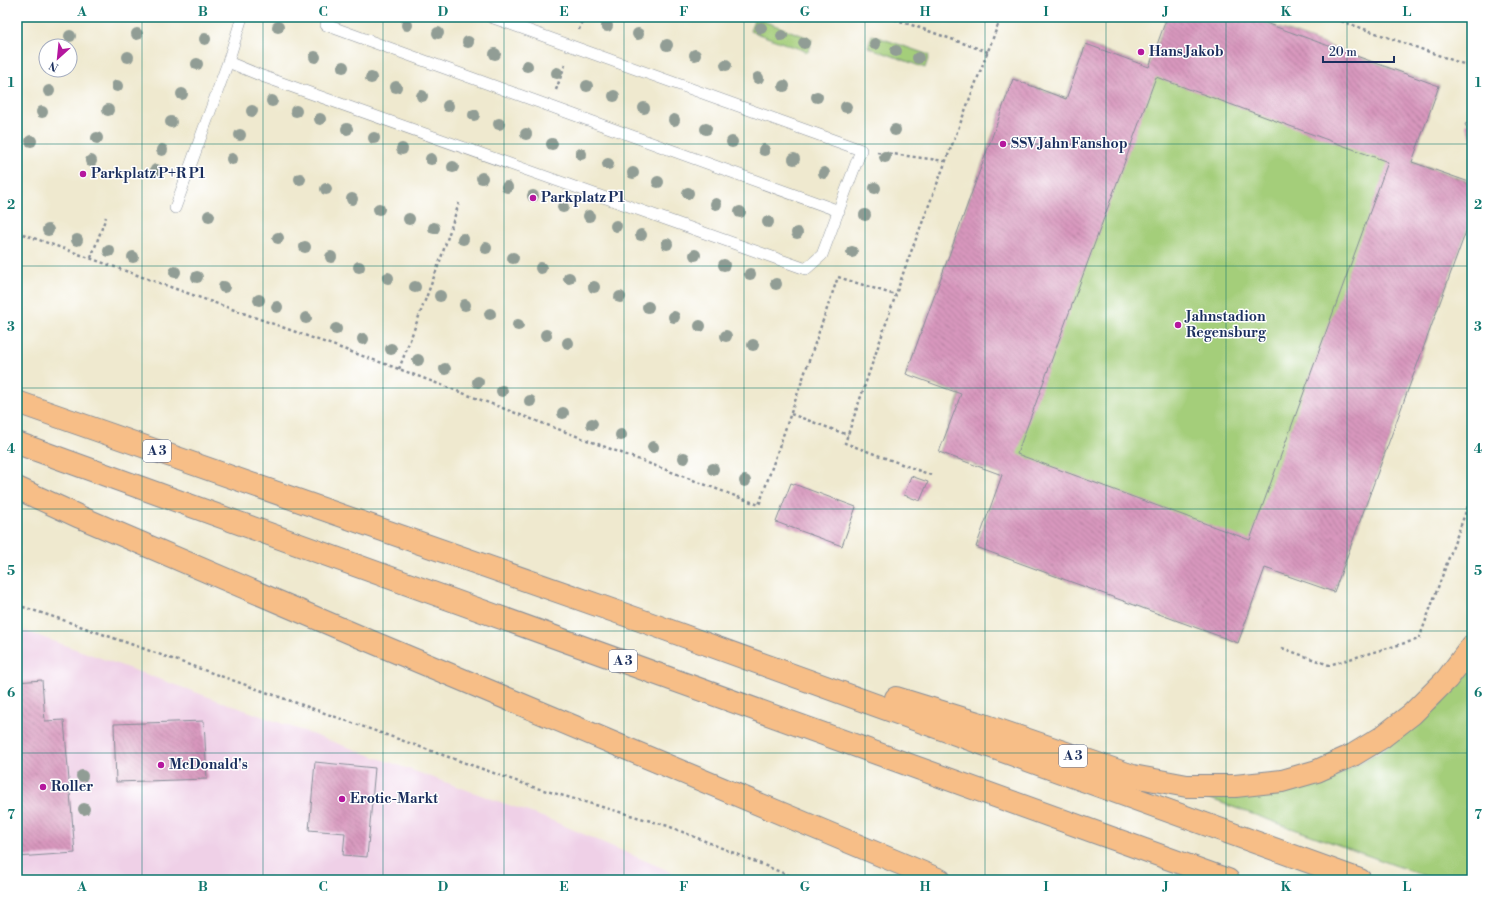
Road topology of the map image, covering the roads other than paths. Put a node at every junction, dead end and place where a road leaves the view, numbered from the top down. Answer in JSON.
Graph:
{"nodes":[{"id":1,"x":242,"y":17,"type":"edge"},
{"id":2,"x":329,"y":17,"type":"edge"},
{"id":3,"x":491,"y":17,"type":"edge"},
{"id":4,"x":228,"y":62,"type":"junction"},
{"id":5,"x":175,"y":208,"type":"dead end"},
{"id":6,"x":839,"y":211,"type":"junction"},
{"id":7,"x":17,"y":402,"type":"edge"},
{"id":8,"x":17,"y":443,"type":"edge"},
{"id":9,"x":17,"y":488,"type":"edge"},
{"id":10,"x":640,"y":620,"type":"junction"},
{"id":11,"x":1472,"y":646,"type":"edge"},
{"id":12,"x":940,"y":880,"type":"edge"},
{"id":13,"x":1228,"y":880,"type":"edge"},
{"id":14,"x":1360,"y":880,"type":"edge"}],
"edges":[{"from":1,"to":4,"type":"lane"},
{"from":2,"to":6,"type":"lane"},
{"from":3,"to":6,"type":"lane"},
{"from":4,"to":5,"type":"lane"},
{"from":4,"to":6,"type":"lane"},
{"from":7,"to":10,"type":"highway","number":"A 3"},
{"from":8,"to":13,"type":"highway","number":"A 3"},
{"from":9,"to":12,"type":"highway"},
{"from":10,"to":11,"type":"highway","number":"A 3"},
{"from":10,"to":14,"type":"highway","number":"A 3"}]}
